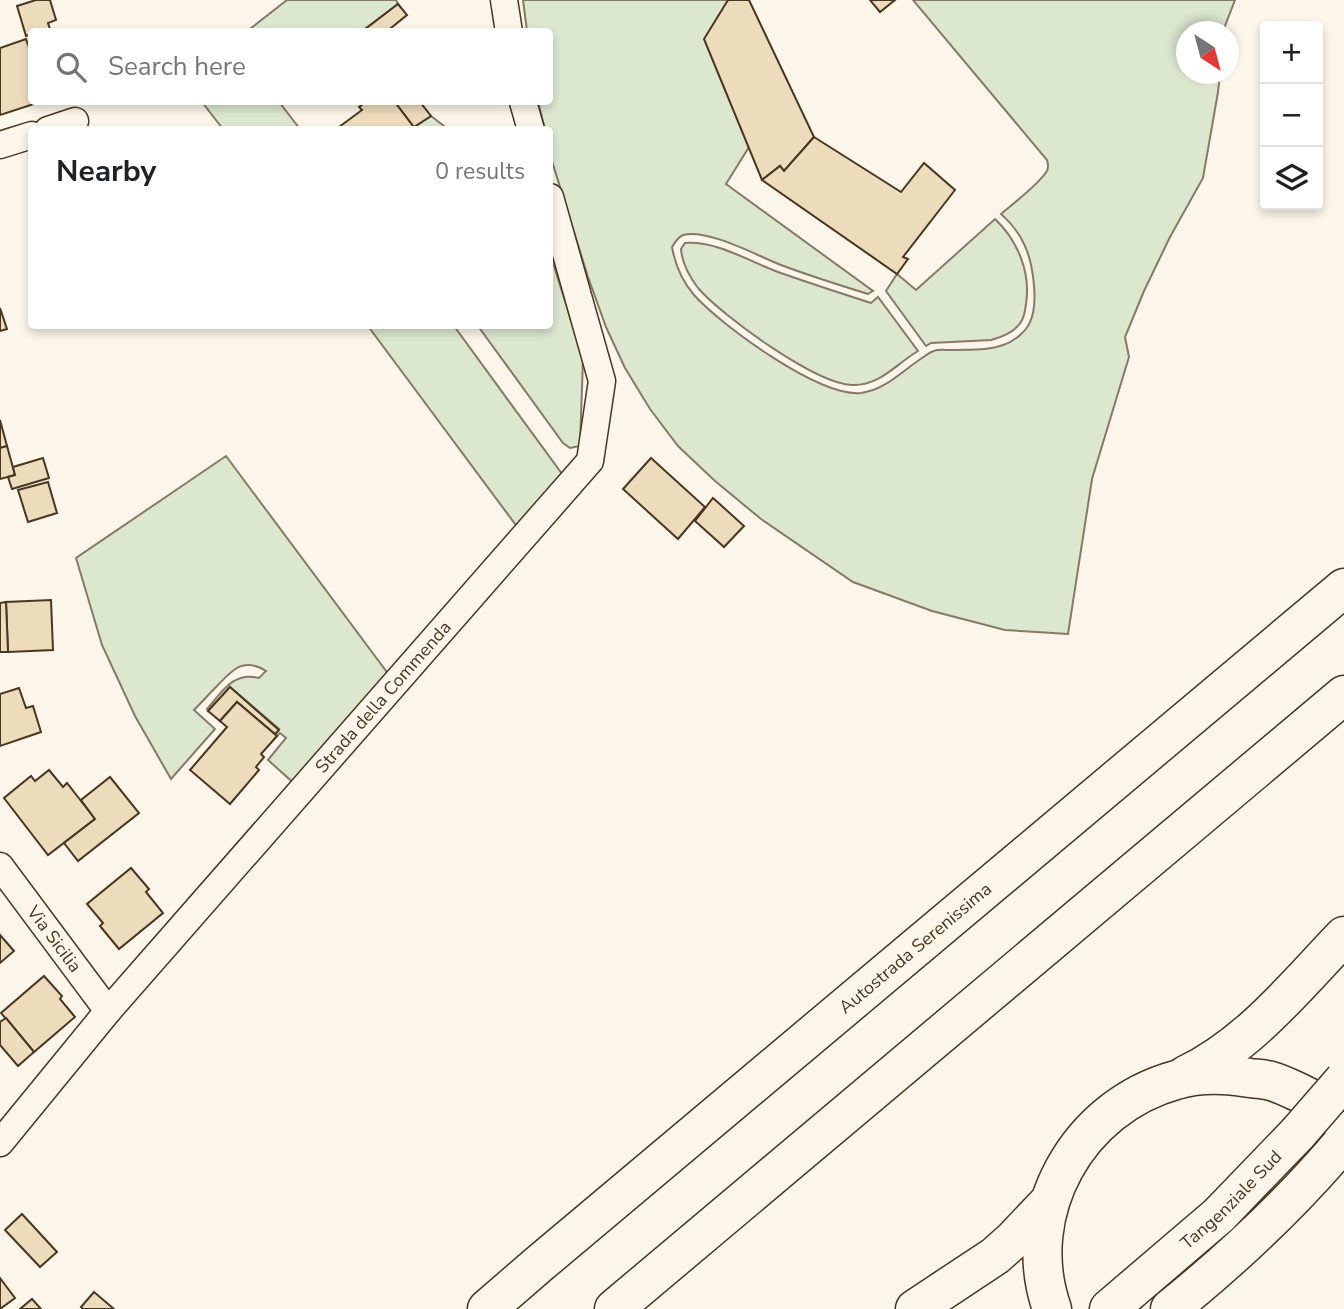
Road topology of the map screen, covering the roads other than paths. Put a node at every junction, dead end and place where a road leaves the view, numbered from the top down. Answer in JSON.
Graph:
{"nodes":[{"id":1,"x":504,"y":0,"type":"edge"},
{"id":2,"x":508,"y":28,"type":"edge"},
{"id":3,"x":524,"y":105,"type":"edge"},
{"id":4,"x":75,"y":121,"type":"dead end"},
{"id":5,"x":60,"y":126,"type":"edge"},
{"id":6,"x":530,"y":126,"type":"edge"},
{"id":7,"x":28,"y":136,"type":"edge"},
{"id":8,"x":0,"y":145,"type":"edge"},
{"id":9,"x":553,"y":208,"type":"edge"},
{"id":10,"x":1344,"y":587,"type":"edge"},
{"id":11,"x":1344,"y":695,"type":"edge"},
{"id":12,"x":0,"y":866,"type":"edge"},
{"id":13,"x":1344,"y":936,"type":"edge"},
{"id":14,"x":108,"y":1011,"type":"junction"},
{"id":15,"x":1177,"y":1079,"type":"junction"},
{"id":16,"x":1344,"y":1080,"type":"edge"},
{"id":17,"x":1344,"y":1124,"type":"edge"},
{"id":18,"x":0,"y":1143,"type":"edge"},
{"id":19,"x":1336,"y":1151,"type":"edge"},
{"id":20,"x":1049,"y":1202,"type":"junction"},
{"id":21,"x":1112,"y":1307,"type":"edge"},
{"id":22,"x":487,"y":1309,"type":"edge"},
{"id":23,"x":614,"y":1309,"type":"edge"},
{"id":24,"x":915,"y":1309,"type":"edge"},
{"id":25,"x":1052,"y":1309,"type":"edge"},
{"id":26,"x":1170,"y":1309,"type":"edge"}],
"edges":[{"from":1,"to":2,"type":"street"},
{"from":3,"to":6,"type":"street"},
{"from":4,"to":5,"type":"street"},
{"from":7,"to":8,"type":"street"},
{"from":9,"to":14,"type":"street","name":"Strada della Commenda"},
{"from":10,"to":22,"type":"highway","name":"Autostrada Serenissima"},
{"from":11,"to":23,"type":"highway"},
{"from":12,"to":14,"type":"street","name":"Via Sicilia"},
{"from":13,"to":15,"type":"highway"},
{"from":14,"to":18,"type":"street","name":"Strada della Commenda"},
{"from":15,"to":17,"type":"highway"},
{"from":15,"to":20,"type":"highway"},
{"from":16,"to":21,"type":"highway","name":"Tangenziale Sud","bridge":true},
{"from":19,"to":26,"type":"highway"},
{"from":20,"to":24,"type":"highway"},
{"from":20,"to":25,"type":"highway"}]}
